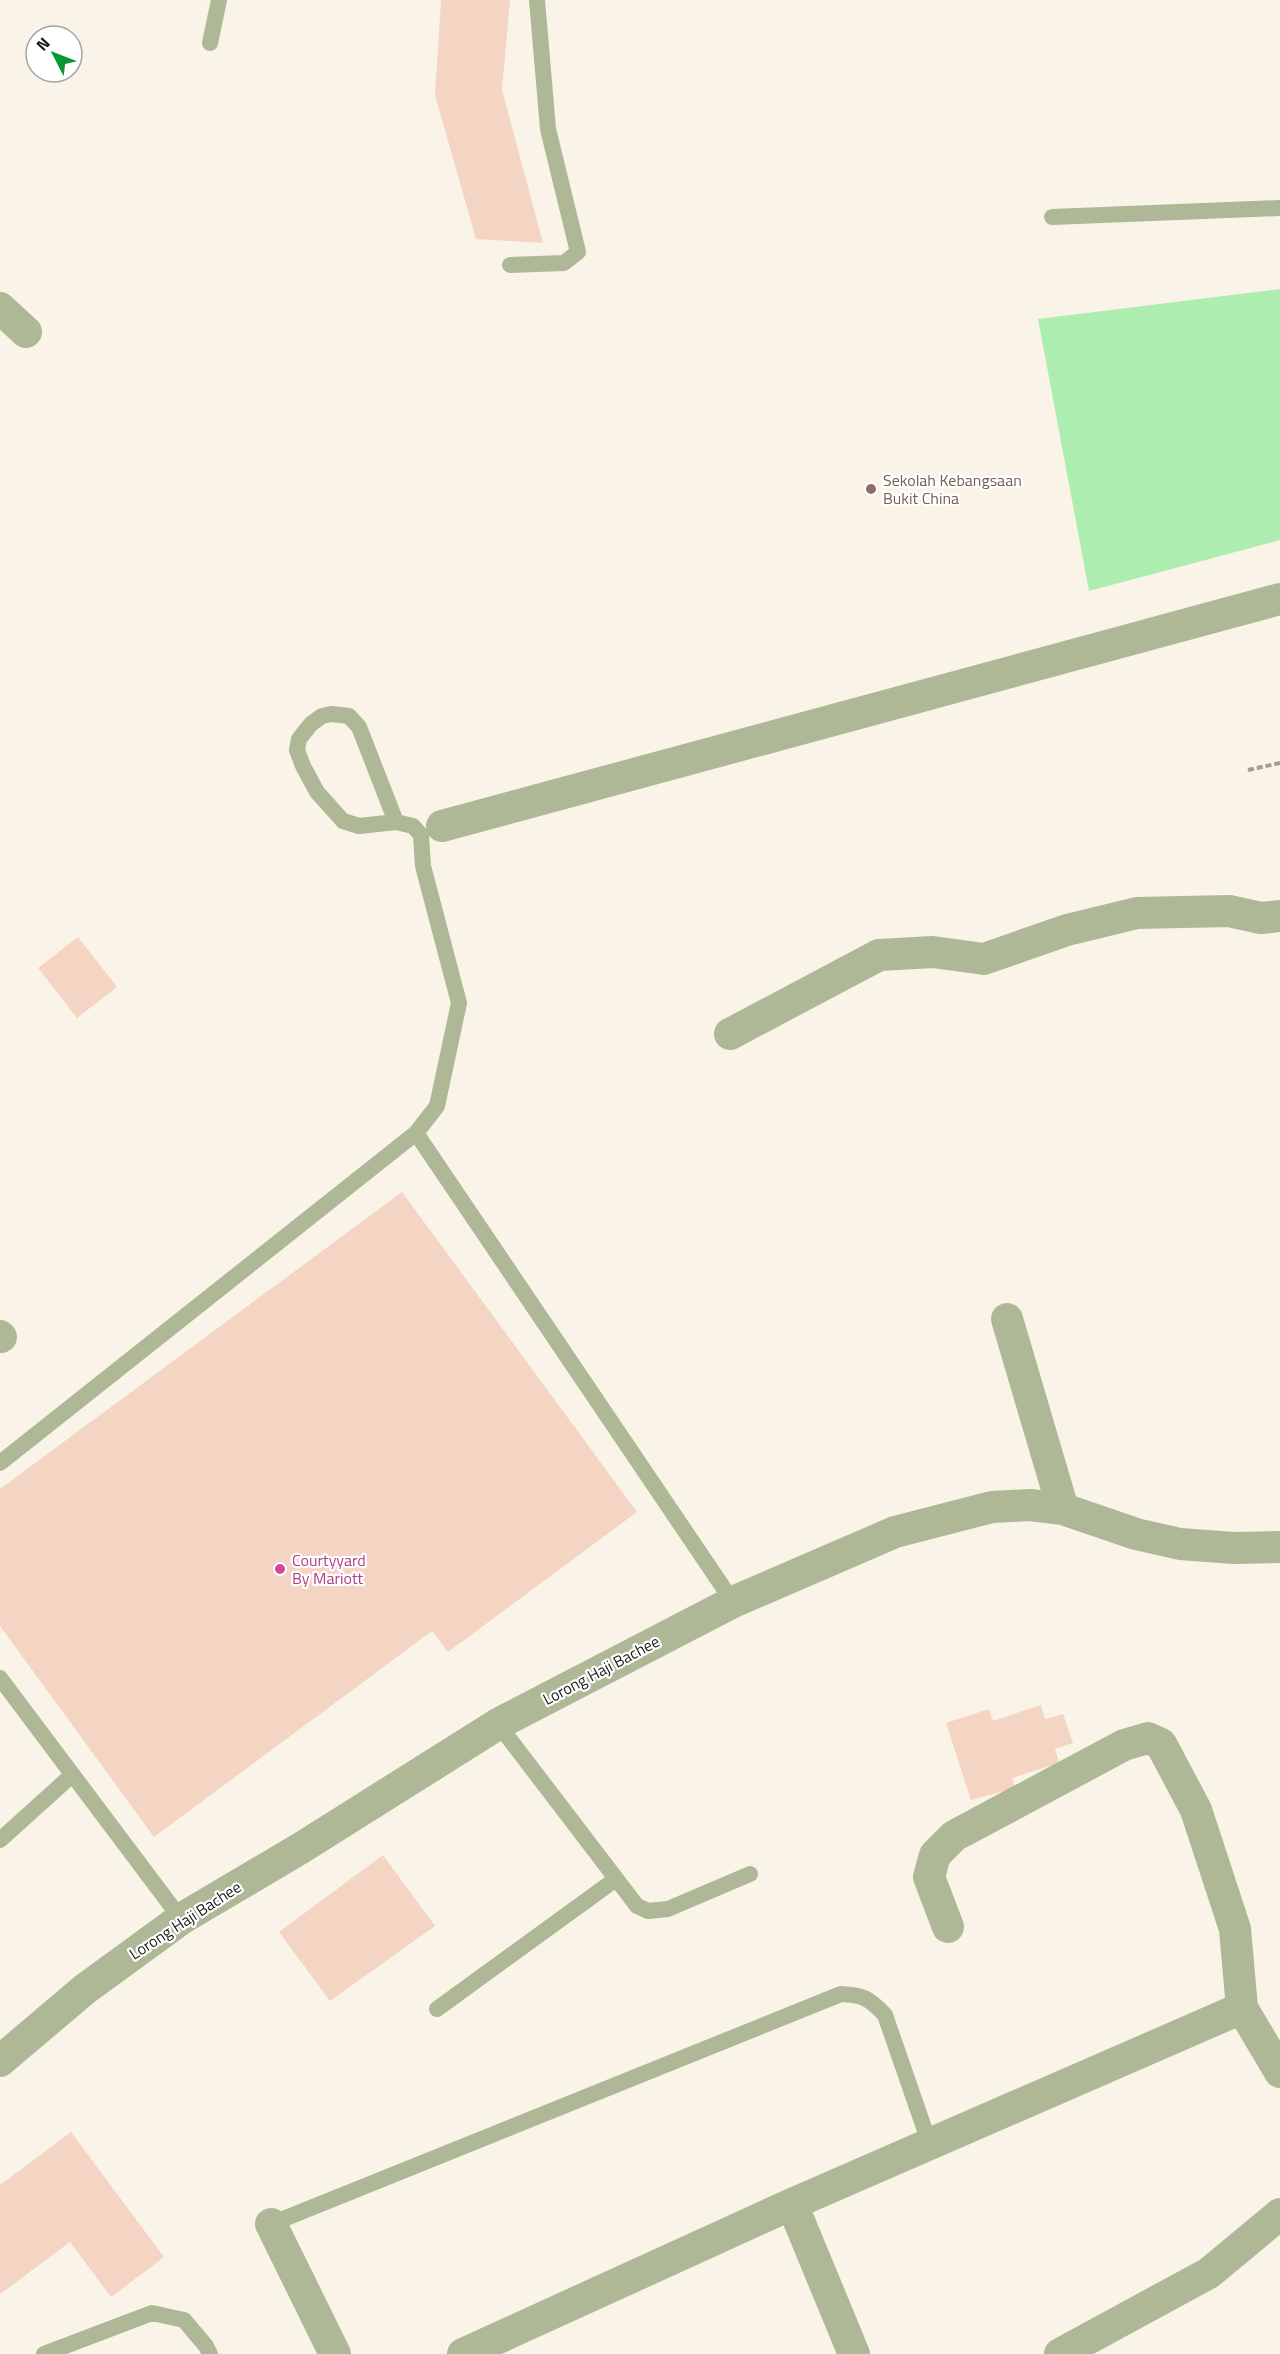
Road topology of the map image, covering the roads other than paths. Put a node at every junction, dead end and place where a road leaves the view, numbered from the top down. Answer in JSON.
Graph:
{"nodes":[{"id":1,"x":219,"y":0,"type":"edge"},
{"id":2,"x":537,"y":0,"type":"edge"},
{"id":3,"x":210,"y":43,"type":"dead end"},
{"id":4,"x":1280,"y":208,"type":"edge"},
{"id":5,"x":1052,"y":217,"type":"dead end"},
{"id":6,"x":510,"y":265,"type":"dead end"},
{"id":7,"x":0,"y":308,"type":"edge"},
{"id":8,"x":26,"y":332,"type":"dead end"},
{"id":9,"x":1280,"y":599,"type":"edge"},
{"id":10,"x":396,"y":822,"type":"junction"},
{"id":11,"x":442,"y":826,"type":"dead end"},
{"id":12,"x":1280,"y":916,"type":"edge"},
{"id":13,"x":730,"y":1034,"type":"dead end"},
{"id":14,"x":416,"y":1133,"type":"junction"},
{"id":15,"x":1007,"y":1319,"type":"dead end"},
{"id":16,"x":0,"y":1463,"type":"edge"},
{"id":17,"x":1063,"y":1509,"type":"junction"},
{"id":18,"x":1280,"y":1547,"type":"edge"},
{"id":19,"x":733,"y":1602,"type":"junction"},
{"id":20,"x":0,"y":1678,"type":"edge"},
{"id":21,"x":498,"y":1724,"type":"junction"},
{"id":22,"x":72,"y":1775,"type":"junction"},
{"id":23,"x":0,"y":1840,"type":"edge"},
{"id":24,"x":750,"y":1874,"type":"dead end"},
{"id":25,"x":616,"y":1879,"type":"junction"},
{"id":26,"x":181,"y":1919,"type":"junction"},
{"id":27,"x":948,"y":1927,"type":"dead end"},
{"id":28,"x":1242,"y":2008,"type":"junction"},
{"id":29,"x":437,"y":2009,"type":"dead end"},
{"id":30,"x":0,"y":2061,"type":"edge"},
{"id":31,"x":1280,"y":2072,"type":"edge"},
{"id":32,"x":930,"y":2145,"type":"junction"},
{"id":33,"x":792,"y":2204,"type":"junction"},
{"id":34,"x":1280,"y":2214,"type":"edge"},
{"id":35,"x":271,"y":2224,"type":"joint"},
{"id":36,"x":44,"y":2354,"type":"edge"},
{"id":37,"x":210,"y":2354,"type":"edge"},
{"id":38,"x":335,"y":2354,"type":"edge"},
{"id":39,"x":463,"y":2354,"type":"edge"},
{"id":40,"x":854,"y":2354,"type":"edge"},
{"id":41,"x":1060,"y":2354,"type":"edge"}],
"edges":[{"from":1,"to":3,"type":"lane"},
{"from":2,"to":6,"type":"lane"},
{"from":4,"to":5,"type":"lane"},
{"from":7,"to":8,"type":"street"},
{"from":9,"to":11,"type":"street"},
{"from":10,"to":10,"type":"lane"},
{"from":10,"to":14,"type":"lane"},
{"from":12,"to":13,"type":"street"},
{"from":14,"to":16,"type":"lane"},
{"from":14,"to":19,"type":"lane"},
{"from":15,"to":17,"type":"street"},
{"from":17,"to":18,"type":"street","name":"Lorong Haji Bachee"},
{"from":17,"to":19,"type":"street","name":"Lorong Haji Bachee"},
{"from":19,"to":21,"type":"street","name":"Lorong Haji Bachee"},
{"from":20,"to":22,"type":"lane"},
{"from":21,"to":25,"type":"lane"},
{"from":21,"to":26,"type":"street","name":"Lorong Haji Bachee"},
{"from":22,"to":23,"type":"lane"},
{"from":22,"to":26,"type":"lane"},
{"from":24,"to":25,"type":"lane"},
{"from":25,"to":29,"type":"lane"},
{"from":26,"to":30,"type":"street","name":"Lorong Haji Bachee"},
{"from":27,"to":28,"type":"street"},
{"from":28,"to":31,"type":"street"},
{"from":28,"to":32,"type":"street"},
{"from":32,"to":33,"type":"street"},
{"from":32,"to":35,"type":"lane"},
{"from":33,"to":39,"type":"street"},
{"from":33,"to":40,"type":"street"},
{"from":34,"to":41,"type":"street"},
{"from":35,"to":38,"type":"street"},
{"from":36,"to":37,"type":"lane"}]}
